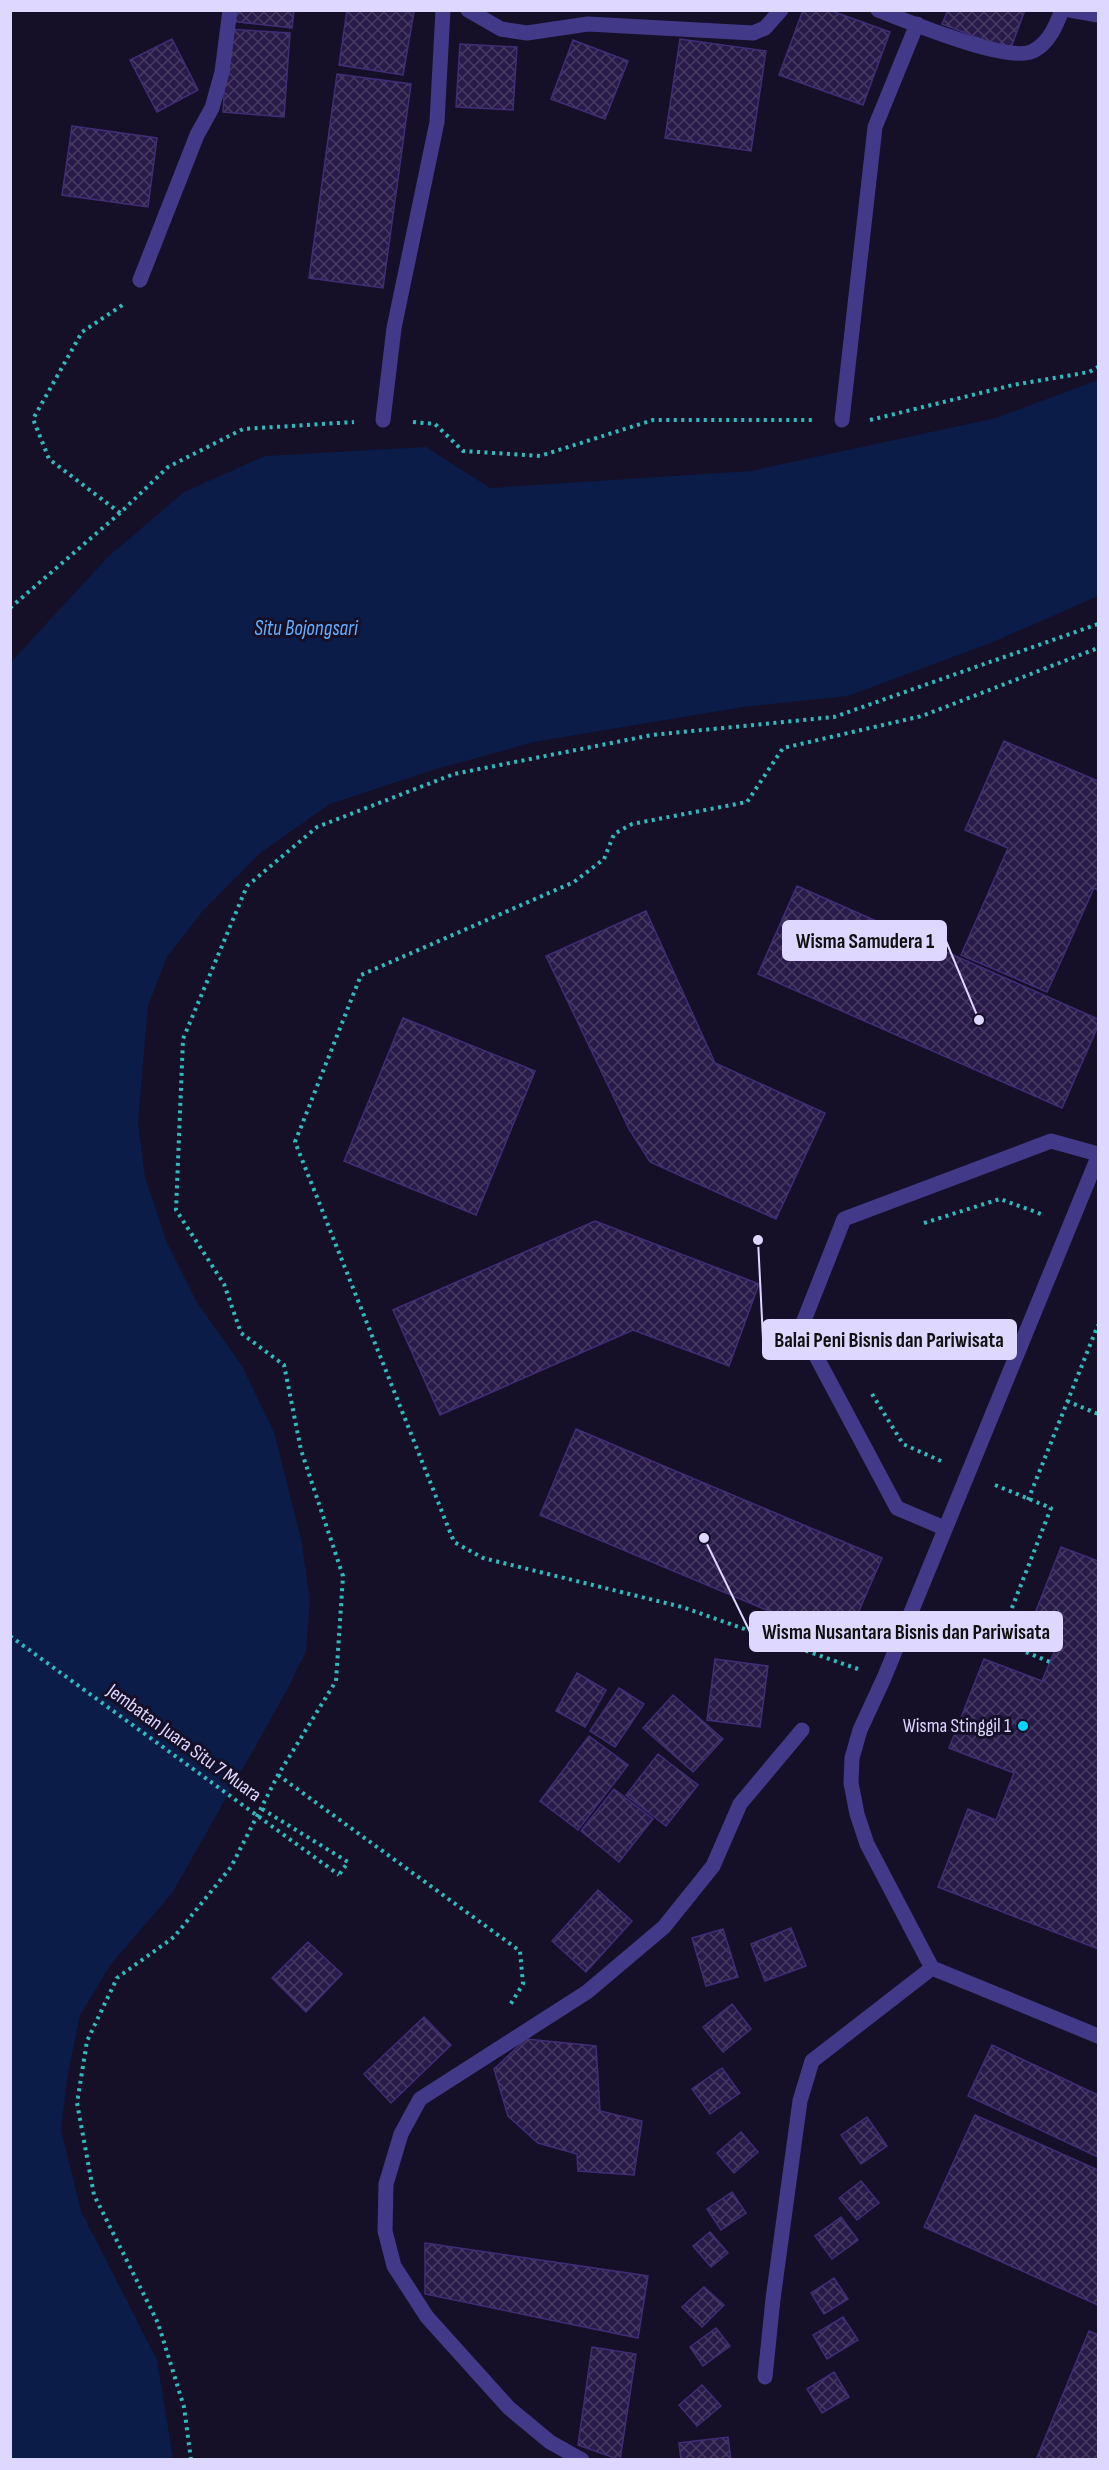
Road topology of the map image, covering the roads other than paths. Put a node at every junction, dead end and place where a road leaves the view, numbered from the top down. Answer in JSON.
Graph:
{"nodes":[{"id":1,"x":230,"y":10,"type":"edge"},
{"id":2,"x":442,"y":10,"type":"edge"},
{"id":3,"x":468,"y":10,"type":"edge"},
{"id":4,"x":781,"y":10,"type":"edge"},
{"id":5,"x":878,"y":10,"type":"edge"},
{"id":6,"x":1062,"y":10,"type":"edge"},
{"id":7,"x":1070,"y":10,"type":"edge"},
{"id":8,"x":1098,"y":15,"type":"edge"},
{"id":9,"x":917,"y":24,"type":"junction"},
{"id":10,"x":140,"y":280,"type":"road end"},
{"id":11,"x":383,"y":420,"type":"road end"},
{"id":12,"x":842,"y":420,"type":"road end"},
{"id":13,"x":1098,"y":1156,"type":"edge"},
{"id":14,"x":944,"y":1528,"type":"junction"},
{"id":15,"x":802,"y":1730,"type":"dead end"},
{"id":16,"x":932,"y":1968,"type":"junction"},
{"id":17,"x":1098,"y":2036,"type":"edge"},
{"id":18,"x":765,"y":2377,"type":"dead end"},
{"id":19,"x":582,"y":2460,"type":"edge"}],
"edges":[{"from":1,"to":10,"type":"street"},
{"from":2,"to":11,"type":"street"},
{"from":3,"to":4,"type":"street"},
{"from":5,"to":9,"type":"street"},
{"from":6,"to":9,"type":"street"},
{"from":7,"to":8,"type":"street"},
{"from":9,"to":12,"type":"street"},
{"from":13,"to":14,"type":"street"},
{"from":13,"to":14,"type":"street"},
{"from":14,"to":16,"type":"street"},
{"from":15,"to":19,"type":"street"},
{"from":16,"to":17,"type":"street"},
{"from":16,"to":18,"type":"street"}]}
